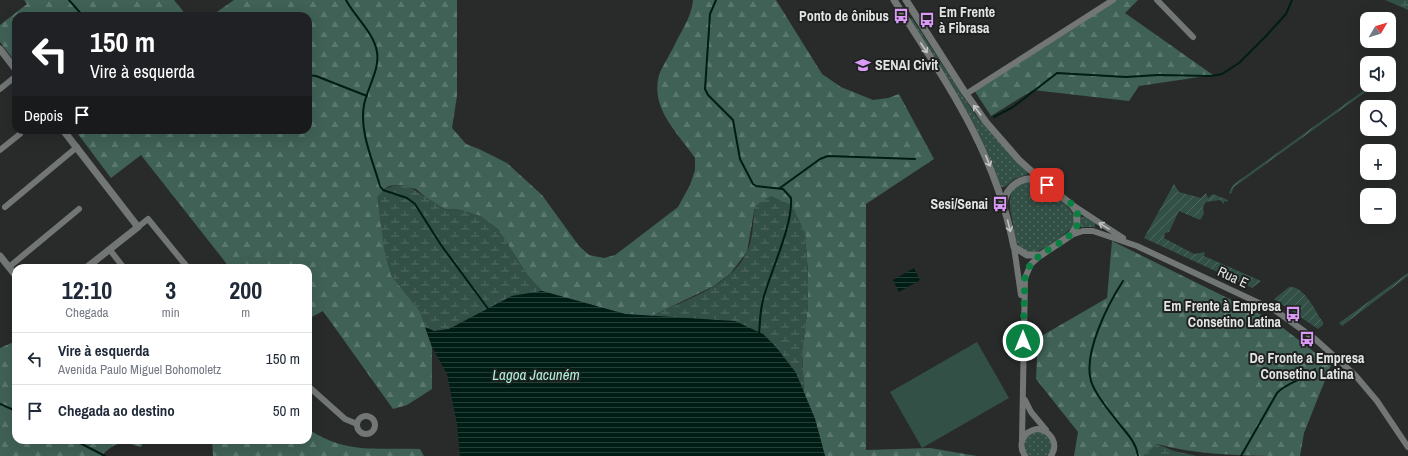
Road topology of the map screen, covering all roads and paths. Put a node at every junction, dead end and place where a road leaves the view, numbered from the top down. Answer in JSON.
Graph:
{"nodes":[{"id":1,"x":894,"y":0,"type":"edge"},
{"id":2,"x":906,"y":0,"type":"edge"},
{"id":3,"x":1113,"y":0,"type":"edge"},
{"id":4,"x":1156,"y":0,"type":"edge"},
{"id":5,"x":1194,"y":37,"type":"dead end"},
{"id":6,"x":0,"y":49,"type":"edge"},
{"id":7,"x":12,"y":65,"type":"edge"},
{"id":8,"x":12,"y":79,"type":"edge"},
{"id":9,"x":0,"y":89,"type":"edge"},
{"id":10,"x":966,"y":94,"type":"junction"},
{"id":11,"x":20,"y":134,"type":"dead end"},
{"id":12,"x":66,"y":134,"type":"edge"},
{"id":13,"x":77,"y":148,"type":"junction"},
{"id":14,"x":0,"y":150,"type":"edge"},
{"id":15,"x":1041,"y":180,"type":"junction"},
{"id":16,"x":1004,"y":205,"type":"junction"},
{"id":17,"x":1072,"y":205,"type":"junction"},
{"id":18,"x":5,"y":207,"type":"dead end"},
{"id":19,"x":79,"y":209,"type":"dead end"},
{"id":20,"x":138,"y":227,"type":"junction"},
{"id":21,"x":1072,"y":235,"type":"junction"},
{"id":22,"x":1137,"y":246,"type":"junction"},
{"id":23,"x":1014,"y":247,"type":"junction"},
{"id":24,"x":110,"y":250,"type":"junction"},
{"id":25,"x":1041,"y":254,"type":"junction"},
{"id":26,"x":0,"y":256,"type":"edge"},
{"id":27,"x":13,"y":264,"type":"edge"},
{"id":28,"x":91,"y":264,"type":"edge"},
{"id":29,"x":121,"y":264,"type":"edge"},
{"id":30,"x":185,"y":264,"type":"edge"},
{"id":31,"x":12,"y":265,"type":"edge"},
{"id":32,"x":9,"y":267,"type":"junction"},
{"id":33,"x":12,"y":271,"type":"edge"},
{"id":34,"x":1023,"y":309,"type":"junction"},
{"id":35,"x":312,"y":390,"type":"edge"},
{"id":36,"x":1023,"y":396,"type":"junction"},
{"id":37,"x":357,"y":424,"type":"dead end"},
{"id":38,"x":1048,"y":433,"type":"junction"},
{"id":39,"x":1022,"y":440,"type":"junction"},
{"id":40,"x":1408,"y":447,"type":"edge"},
{"id":41,"x":1025,"y":456,"type":"edge"},
{"id":42,"x":1051,"y":456,"type":"edge"}],
"edges":[{"from":1,"to":16,"type":"street","one_way":true},
{"from":2,"to":10,"type":"street"},
{"from":3,"to":10,"type":"street"},
{"from":4,"to":5,"type":"street"},
{"from":6,"to":7,"type":"street"},
{"from":8,"to":9,"type":"street"},
{"from":15,"to":10,"type":"street","one_way":true},
{"from":11,"to":14,"type":"street"},
{"from":12,"to":13,"type":"street"},
{"from":13,"to":18,"type":"street"},
{"from":13,"to":20,"type":"street"},
{"from":15,"to":16,"type":"street"},
{"from":15,"to":17,"type":"street"},
{"from":16,"to":23,"type":"street","one_way":true},
{"from":17,"to":21,"type":"street"},
{"from":22,"to":17,"type":"street","name":"Rua E","one_way":true},
{"from":19,"to":27,"type":"street"},
{"from":20,"to":24,"type":"street"},
{"from":20,"to":30,"type":"street"},
{"from":21,"to":22,"type":"street","name":"Rua E"},
{"from":21,"to":25,"type":"street"},
{"from":22,"to":40,"type":"street","name":"Rua E"},
{"from":23,"to":25,"type":"street"},
{"from":23,"to":34,"type":"street"},
{"from":24,"to":28,"type":"street"},
{"from":24,"to":29,"type":"street"},
{"from":25,"to":34,"type":"street"},
{"from":26,"to":32,"type":"street"},
{"from":31,"to":32,"type":"street"},
{"from":32,"to":33,"type":"street"},
{"from":34,"to":36,"type":"street"},
{"from":35,"to":37,"type":"street"},
{"from":36,"to":38,"type":"street"},
{"from":36,"to":39,"type":"street"},
{"from":38,"to":39,"type":"street"},
{"from":38,"to":42,"type":"street"},
{"from":39,"to":41,"type":"street"}]}
